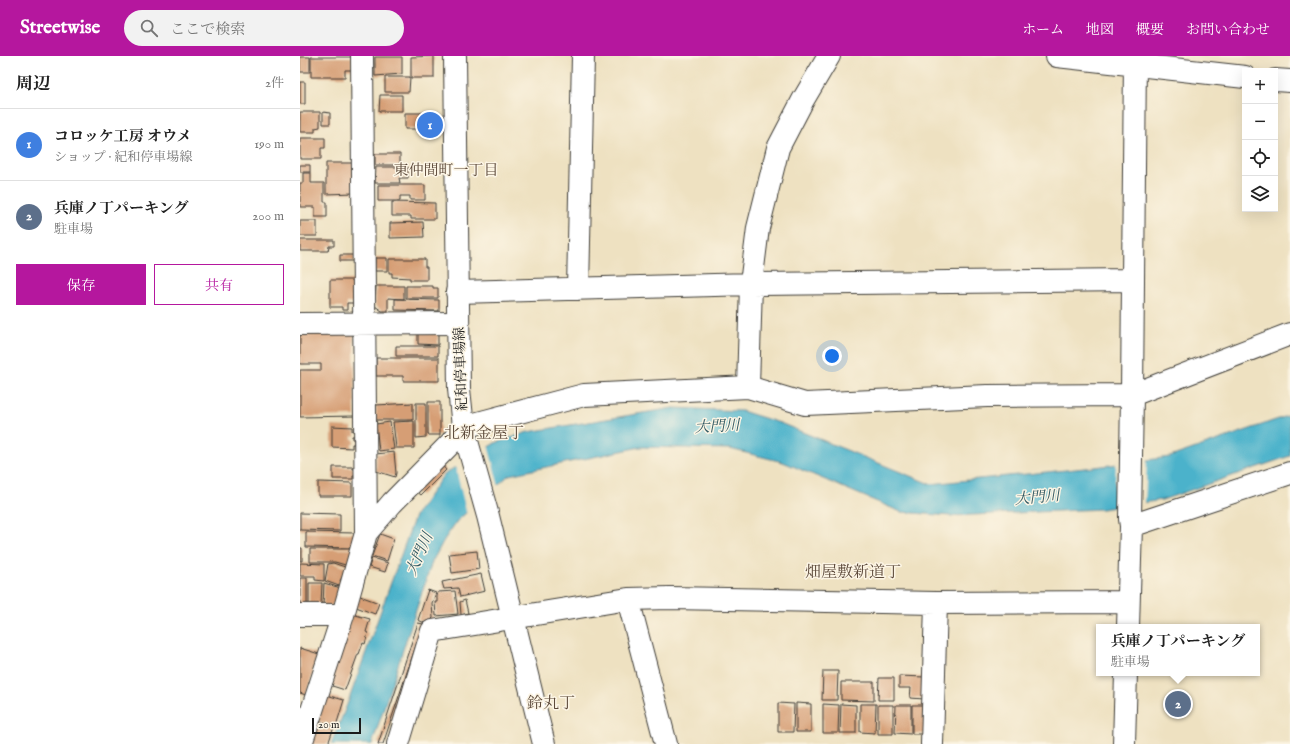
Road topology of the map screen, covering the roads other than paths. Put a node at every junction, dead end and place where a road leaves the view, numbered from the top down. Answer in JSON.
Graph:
{"nodes":[{"id":1,"x":362,"y":56,"type":"edge"},
{"id":2,"x":455,"y":56,"type":"edge"},
{"id":3,"x":583,"y":56,"type":"edge"},
{"id":4,"x":829,"y":56,"type":"edge"},
{"id":5,"x":1057,"y":56,"type":"edge"},
{"id":6,"x":1135,"y":61,"type":"edge"},
{"id":7,"x":1242,"y":76,"type":"edge"},
{"id":8,"x":1278,"y":80,"type":"edge"},
{"id":9,"x":1290,"y":81,"type":"edge"},
{"id":10,"x":1133,"y":280,"type":"junction"},
{"id":11,"x":751,"y":284,"type":"junction"},
{"id":12,"x":578,"y":289,"type":"junction"},
{"id":13,"x":457,"y":292,"type":"junction"},
{"id":14,"x":365,"y":323,"type":"junction"},
{"id":15,"x":458,"y":323,"type":"junction"},
{"id":16,"x":300,"y":324,"type":"edge"},
{"id":17,"x":1290,"y":334,"type":"edge"},
{"id":18,"x":748,"y":386,"type":"junction"},
{"id":19,"x":1132,"y":395,"type":"junction"},
{"id":20,"x":465,"y":436,"type":"junction"},
{"id":21,"x":1290,"y":473,"type":"edge"},
{"id":22,"x":1131,"y":522,"type":"junction"},
{"id":23,"x":366,"y":533,"type":"junction"},
{"id":24,"x":628,"y":599,"type":"junction"},
{"id":25,"x":1128,"y":602,"type":"junction"},
{"id":26,"x":936,"y":603,"type":"junction"},
{"id":27,"x":300,"y":615,"type":"edge"},
{"id":28,"x":342,"y":615,"type":"junction"},
{"id":29,"x":512,"y":617,"type":"junction"},
{"id":30,"x":1128,"y":624,"type":"edge"},
{"id":31,"x":1126,"y":676,"type":"edge"},
{"id":32,"x":301,"y":744,"type":"edge"},
{"id":33,"x":398,"y":744,"type":"edge"},
{"id":34,"x":544,"y":744,"type":"edge"},
{"id":35,"x":666,"y":744,"type":"edge"},
{"id":36,"x":932,"y":744,"type":"edge"},
{"id":37,"x":1124,"y":744,"type":"edge"}],
"edges":[{"from":1,"to":14,"type":"street"},
{"from":2,"to":13,"type":"street","name":"紀和停車場線"},
{"from":3,"to":12,"type":"street"},
{"from":4,"to":11,"type":"street"},
{"from":5,"to":6,"type":"street"},
{"from":6,"to":7,"type":"street"},
{"from":6,"to":10,"type":"street"},
{"from":8,"to":9,"type":"street"},
{"from":10,"to":11,"type":"street"},
{"from":10,"to":19,"type":"street"},
{"from":11,"to":12,"type":"street"},
{"from":11,"to":18,"type":"street"},
{"from":12,"to":13,"type":"street"},
{"from":13,"to":15,"type":"street","name":"紀和停車場線"},
{"from":14,"to":15,"type":"street"},
{"from":14,"to":16,"type":"street"},
{"from":14,"to":23,"type":"street"},
{"from":15,"to":20,"type":"street","name":"紀和停車場線"},
{"from":17,"to":19,"type":"street"},
{"from":18,"to":19,"type":"street"},
{"from":18,"to":20,"type":"street"},
{"from":19,"to":22,"type":"street"},
{"from":20,"to":23,"type":"street"},
{"from":20,"to":29,"type":"street","name":"紀和停車場線"},
{"from":21,"to":22,"type":"street"},
{"from":22,"to":25,"type":"street"},
{"from":23,"to":28,"type":"street"},
{"from":24,"to":26,"type":"street"},
{"from":24,"to":29,"type":"street"},
{"from":24,"to":35,"type":"street"},
{"from":25,"to":26,"type":"street"},
{"from":25,"to":30,"type":"street"},
{"from":26,"to":36,"type":"street"},
{"from":27,"to":28,"type":"street"},
{"from":28,"to":32,"type":"street"},
{"from":29,"to":33,"type":"street"},
{"from":29,"to":34,"type":"street","name":"紀和停車場線"},
{"from":31,"to":37,"type":"street"}]}
